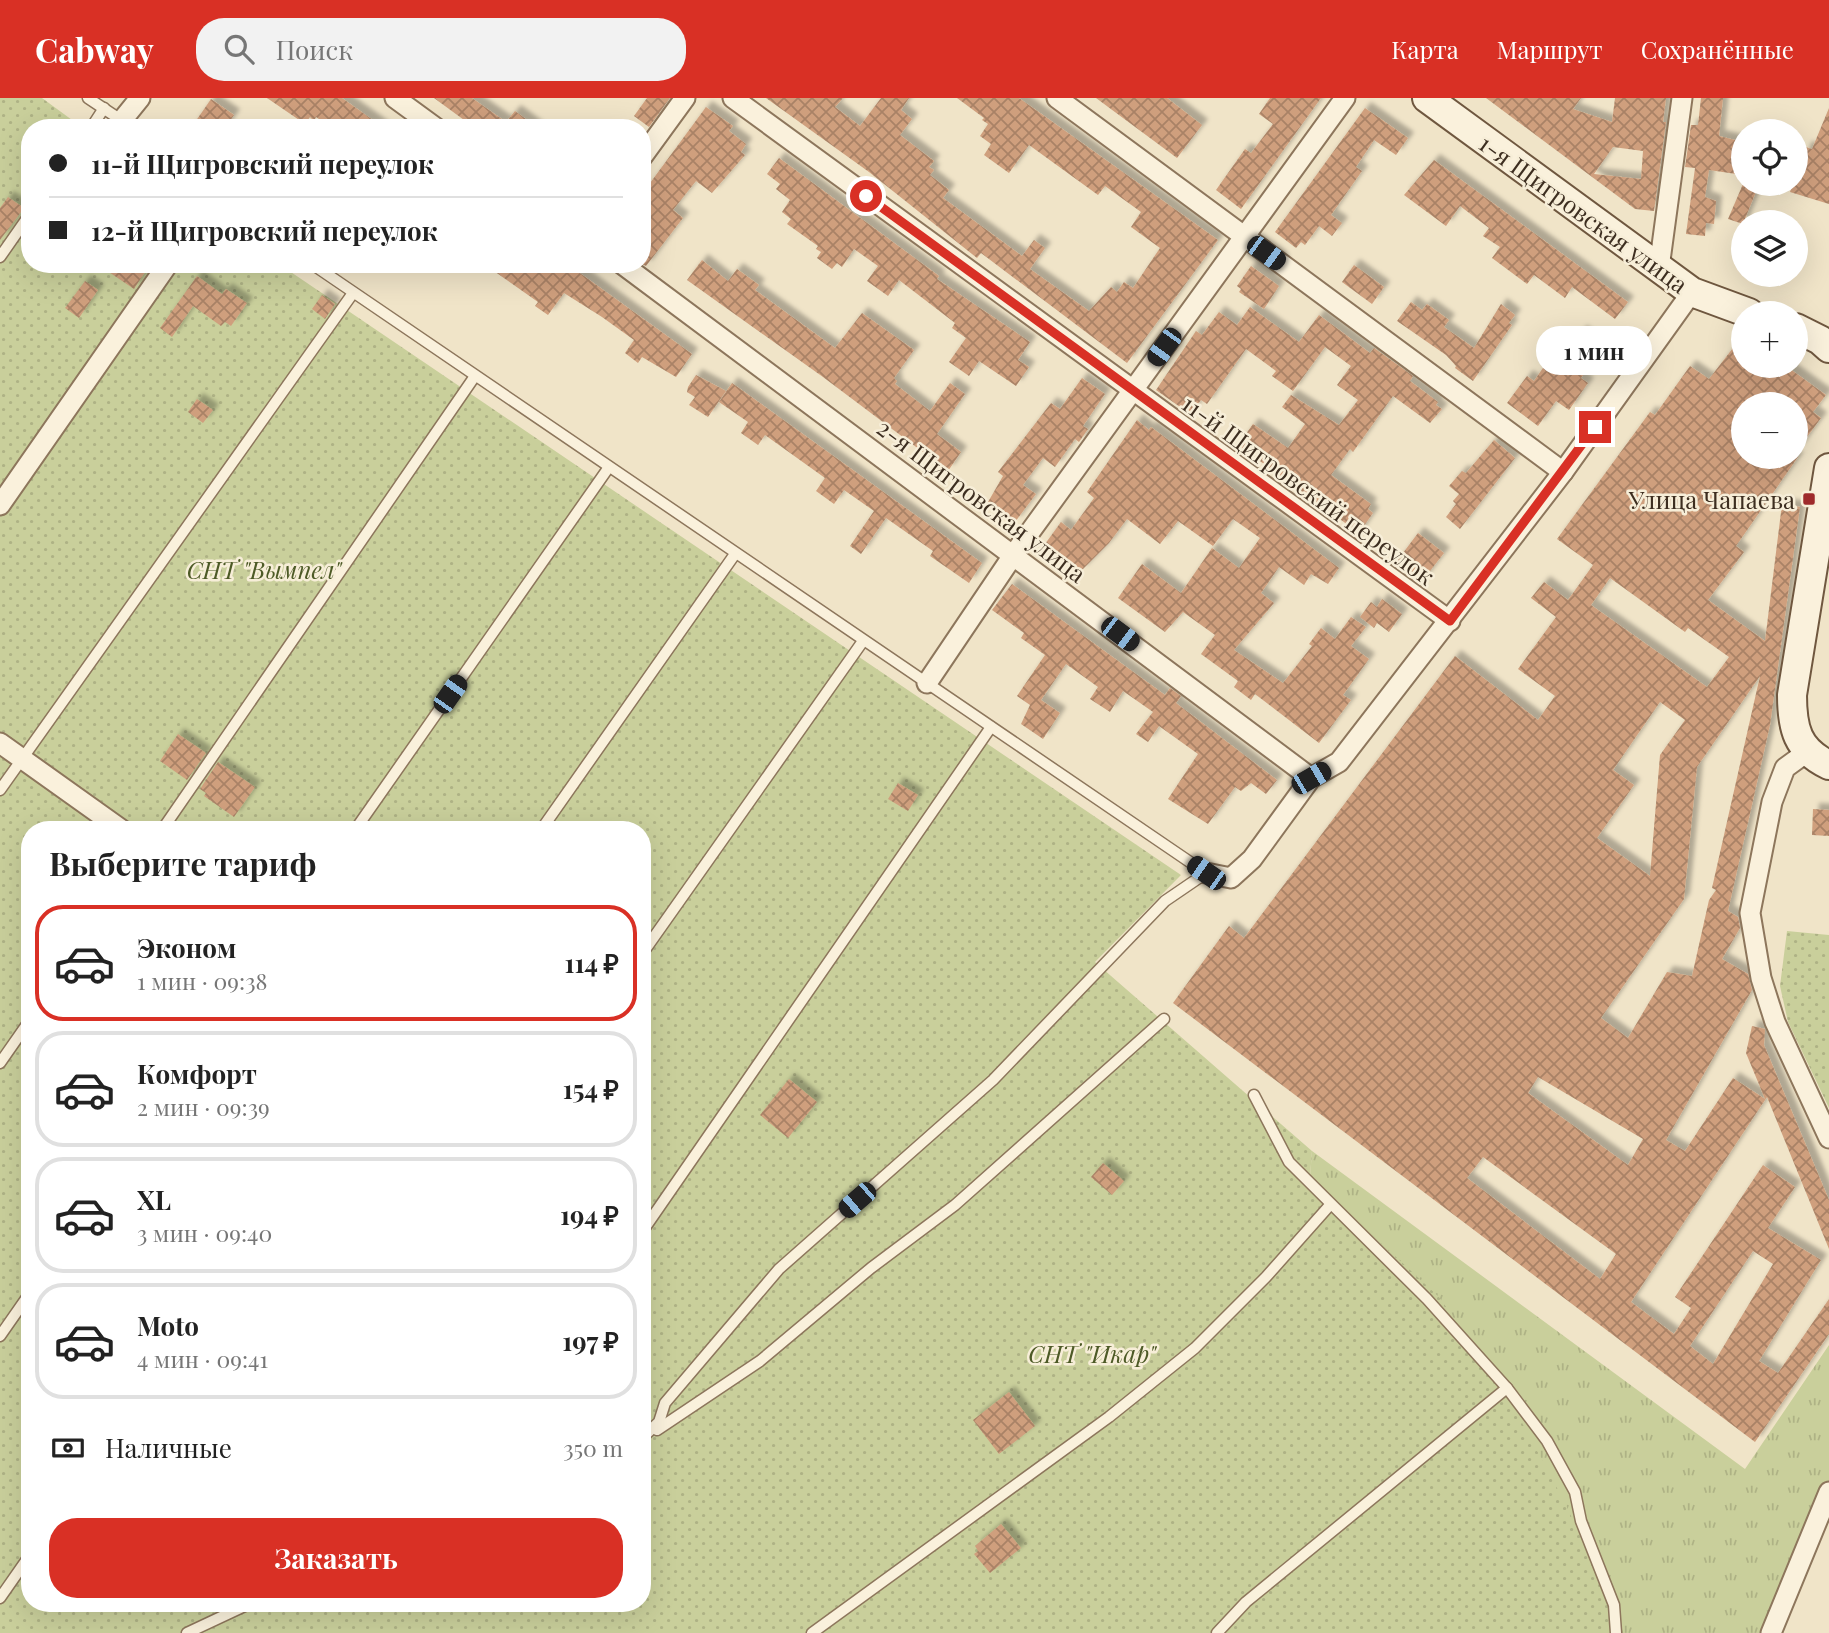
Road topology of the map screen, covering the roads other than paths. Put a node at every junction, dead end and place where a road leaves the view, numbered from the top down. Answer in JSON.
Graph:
{"nodes":[{"id":1,"x":88,"y":98,"type":"edge"},
{"id":2,"x":140,"y":98,"type":"edge"},
{"id":3,"x":395,"y":98,"type":"edge"},
{"id":4,"x":685,"y":98,"type":"edge"},
{"id":5,"x":733,"y":98,"type":"edge"},
{"id":6,"x":1057,"y":98,"type":"edge"},
{"id":7,"x":1345,"y":98,"type":"edge"},
{"id":8,"x":1427,"y":98,"type":"edge"},
{"id":9,"x":1682,"y":98,"type":"edge"},
{"id":10,"x":420,"y":105,"type":"edge"},
{"id":11,"x":104,"y":108,"type":"junction"},
{"id":12,"x":96,"y":119,"type":"edge"},
{"id":13,"x":122,"y":119,"type":"edge"},
{"id":14,"x":130,"y":119,"type":"edge"},
{"id":15,"x":651,"y":145,"type":"edge"},
{"id":16,"x":21,"y":227,"type":"edge"},
{"id":17,"x":1245,"y":237,"type":"junction"},
{"id":18,"x":0,"y":257,"type":"edge"},
{"id":19,"x":1659,"y":268,"type":"junction"},
{"id":20,"x":162,"y":273,"type":"edge"},
{"id":21,"x":325,"y":273,"type":"edge"},
{"id":22,"x":634,"y":273,"type":"edge"},
{"id":23,"x":1692,"y":292,"type":"junction"},
{"id":24,"x":353,"y":293,"type":"junction"},
{"id":25,"x":1731,"y":306,"type":"edge"},
{"id":26,"x":1808,"y":334,"type":"edge"},
{"id":27,"x":1829,"y":348,"type":"edge"},
{"id":28,"x":475,"y":376,"type":"junction"},
{"id":29,"x":1132,"y":391,"type":"junction"},
{"id":30,"x":609,"y":467,"type":"junction"},
{"id":31,"x":1829,"y":468,"type":"edge"},
{"id":32,"x":1563,"y":472,"type":"junction"},
{"id":33,"x":0,"y":505,"type":"edge"},
{"id":34,"x":735,"y":554,"type":"junction"},
{"id":35,"x":1014,"y":554,"type":"junction"},
{"id":36,"x":1450,"y":621,"type":"junction"},
{"id":37,"x":863,"y":641,"type":"junction"},
{"id":38,"x":927,"y":683,"type":"junction"},
{"id":39,"x":992,"y":727,"type":"junction"},
{"id":40,"x":0,"y":743,"type":"edge"},
{"id":41,"x":1818,"y":758,"type":"edge"},
{"id":42,"x":22,"y":759,"type":"junction"},
{"id":43,"x":1311,"y":778,"type":"junction"},
{"id":44,"x":0,"y":790,"type":"edge"},
{"id":45,"x":109,"y":821,"type":"edge"},
{"id":46,"x":168,"y":821,"type":"edge"},
{"id":47,"x":361,"y":821,"type":"edge"},
{"id":48,"x":547,"y":821,"type":"edge"},
{"id":49,"x":1206,"y":873,"type":"junction"},
{"id":50,"x":651,"y":941,"type":"edge"},
{"id":51,"x":1164,"y":1019,"type":"dead end"},
{"id":52,"x":21,"y":1033,"type":"edge"},
{"id":53,"x":0,"y":1063,"type":"edge"},
{"id":54,"x":1254,"y":1095,"type":"dead end"},
{"id":55,"x":1829,"y":1138,"type":"edge"},
{"id":56,"x":1330,"y":1205,"type":"junction"},
{"id":57,"x":651,"y":1219,"type":"edge"},
{"id":58,"x":21,"y":1306,"type":"edge"},
{"id":59,"x":0,"y":1336,"type":"edge"},
{"id":60,"x":1507,"y":1388,"type":"junction"},
{"id":61,"x":651,"y":1430,"type":"edge"},
{"id":62,"x":651,"y":1432,"type":"edge"},
{"id":63,"x":1829,"y":1492,"type":"edge"},
{"id":64,"x":21,"y":1568,"type":"edge"},
{"id":65,"x":0,"y":1598,"type":"edge"},
{"id":66,"x":232,"y":1612,"type":"edge"},
{"id":67,"x":187,"y":1633,"type":"edge"},
{"id":68,"x":812,"y":1633,"type":"edge"},
{"id":69,"x":1217,"y":1633,"type":"edge"},
{"id":70,"x":1616,"y":1633,"type":"edge"},
{"id":71,"x":1771,"y":1633,"type":"edge"}],
"edges":[{"from":1,"to":11,"type":"lane"},
{"from":2,"to":14,"type":"street"},
{"from":3,"to":10,"type":"street"},
{"from":4,"to":15,"type":"street"},
{"from":5,"to":29,"type":"street","name":"11-й Щигровский переулок"},
{"from":6,"to":17,"type":"street"},
{"from":7,"to":17,"type":"street"},
{"from":8,"to":19,"type":"street","name":"1-я Щигровская улица"},
{"from":9,"to":19,"type":"street"},
{"from":11,"to":12,"type":"lane"},
{"from":11,"to":13,"type":"lane"},
{"from":16,"to":18,"type":"lane"},
{"from":17,"to":29,"type":"street"},
{"from":17,"to":32,"type":"street"},
{"from":19,"to":23,"type":"street","name":"1-я Щигровская улица"},
{"from":20,"to":33,"type":"street"},
{"from":21,"to":24,"type":"lane"},
{"from":22,"to":35,"type":"street","name":"2-я Щигровская улица"},
{"from":23,"to":25,"type":"street","name":"1-я Щигровская улица"},
{"from":23,"to":32,"type":"street"},
{"from":24,"to":28,"type":"lane"},
{"from":24,"to":42,"type":"lane"},
{"from":26,"to":27,"type":"street"},
{"from":28,"to":30,"type":"lane"},
{"from":28,"to":46,"type":"lane"},
{"from":29,"to":35,"type":"street"},
{"from":29,"to":36,"type":"street","name":"11-й Щигровский переулок"},
{"from":30,"to":34,"type":"lane"},
{"from":30,"to":47,"type":"lane"},
{"from":31,"to":41,"type":"street"},
{"from":32,"to":36,"type":"street"},
{"from":34,"to":37,"type":"lane"},
{"from":34,"to":48,"type":"lane"},
{"from":35,"to":38,"type":"street"},
{"from":35,"to":43,"type":"street","name":"2-я Щигровская улица"},
{"from":36,"to":43,"type":"street"},
{"from":37,"to":38,"type":"lane"},
{"from":37,"to":50,"type":"lane"},
{"from":38,"to":39,"type":"lane"},
{"from":39,"to":49,"type":"lane"},
{"from":39,"to":57,"type":"lane"},
{"from":40,"to":42,"type":"street"},
{"from":41,"to":55,"type":"street"},
{"from":42,"to":44,"type":"lane"},
{"from":42,"to":45,"type":"street"},
{"from":43,"to":49,"type":"street"},
{"from":49,"to":61,"type":"lane"},
{"from":51,"to":62,"type":"lane"},
{"from":52,"to":53,"type":"lane"},
{"from":54,"to":56,"type":"lane"},
{"from":56,"to":60,"type":"lane"},
{"from":56,"to":68,"type":"lane"},
{"from":58,"to":59,"type":"lane"},
{"from":60,"to":69,"type":"lane"},
{"from":60,"to":70,"type":"lane"},
{"from":63,"to":71,"type":"street"},
{"from":64,"to":65,"type":"lane"},
{"from":66,"to":67,"type":"lane"}]}
